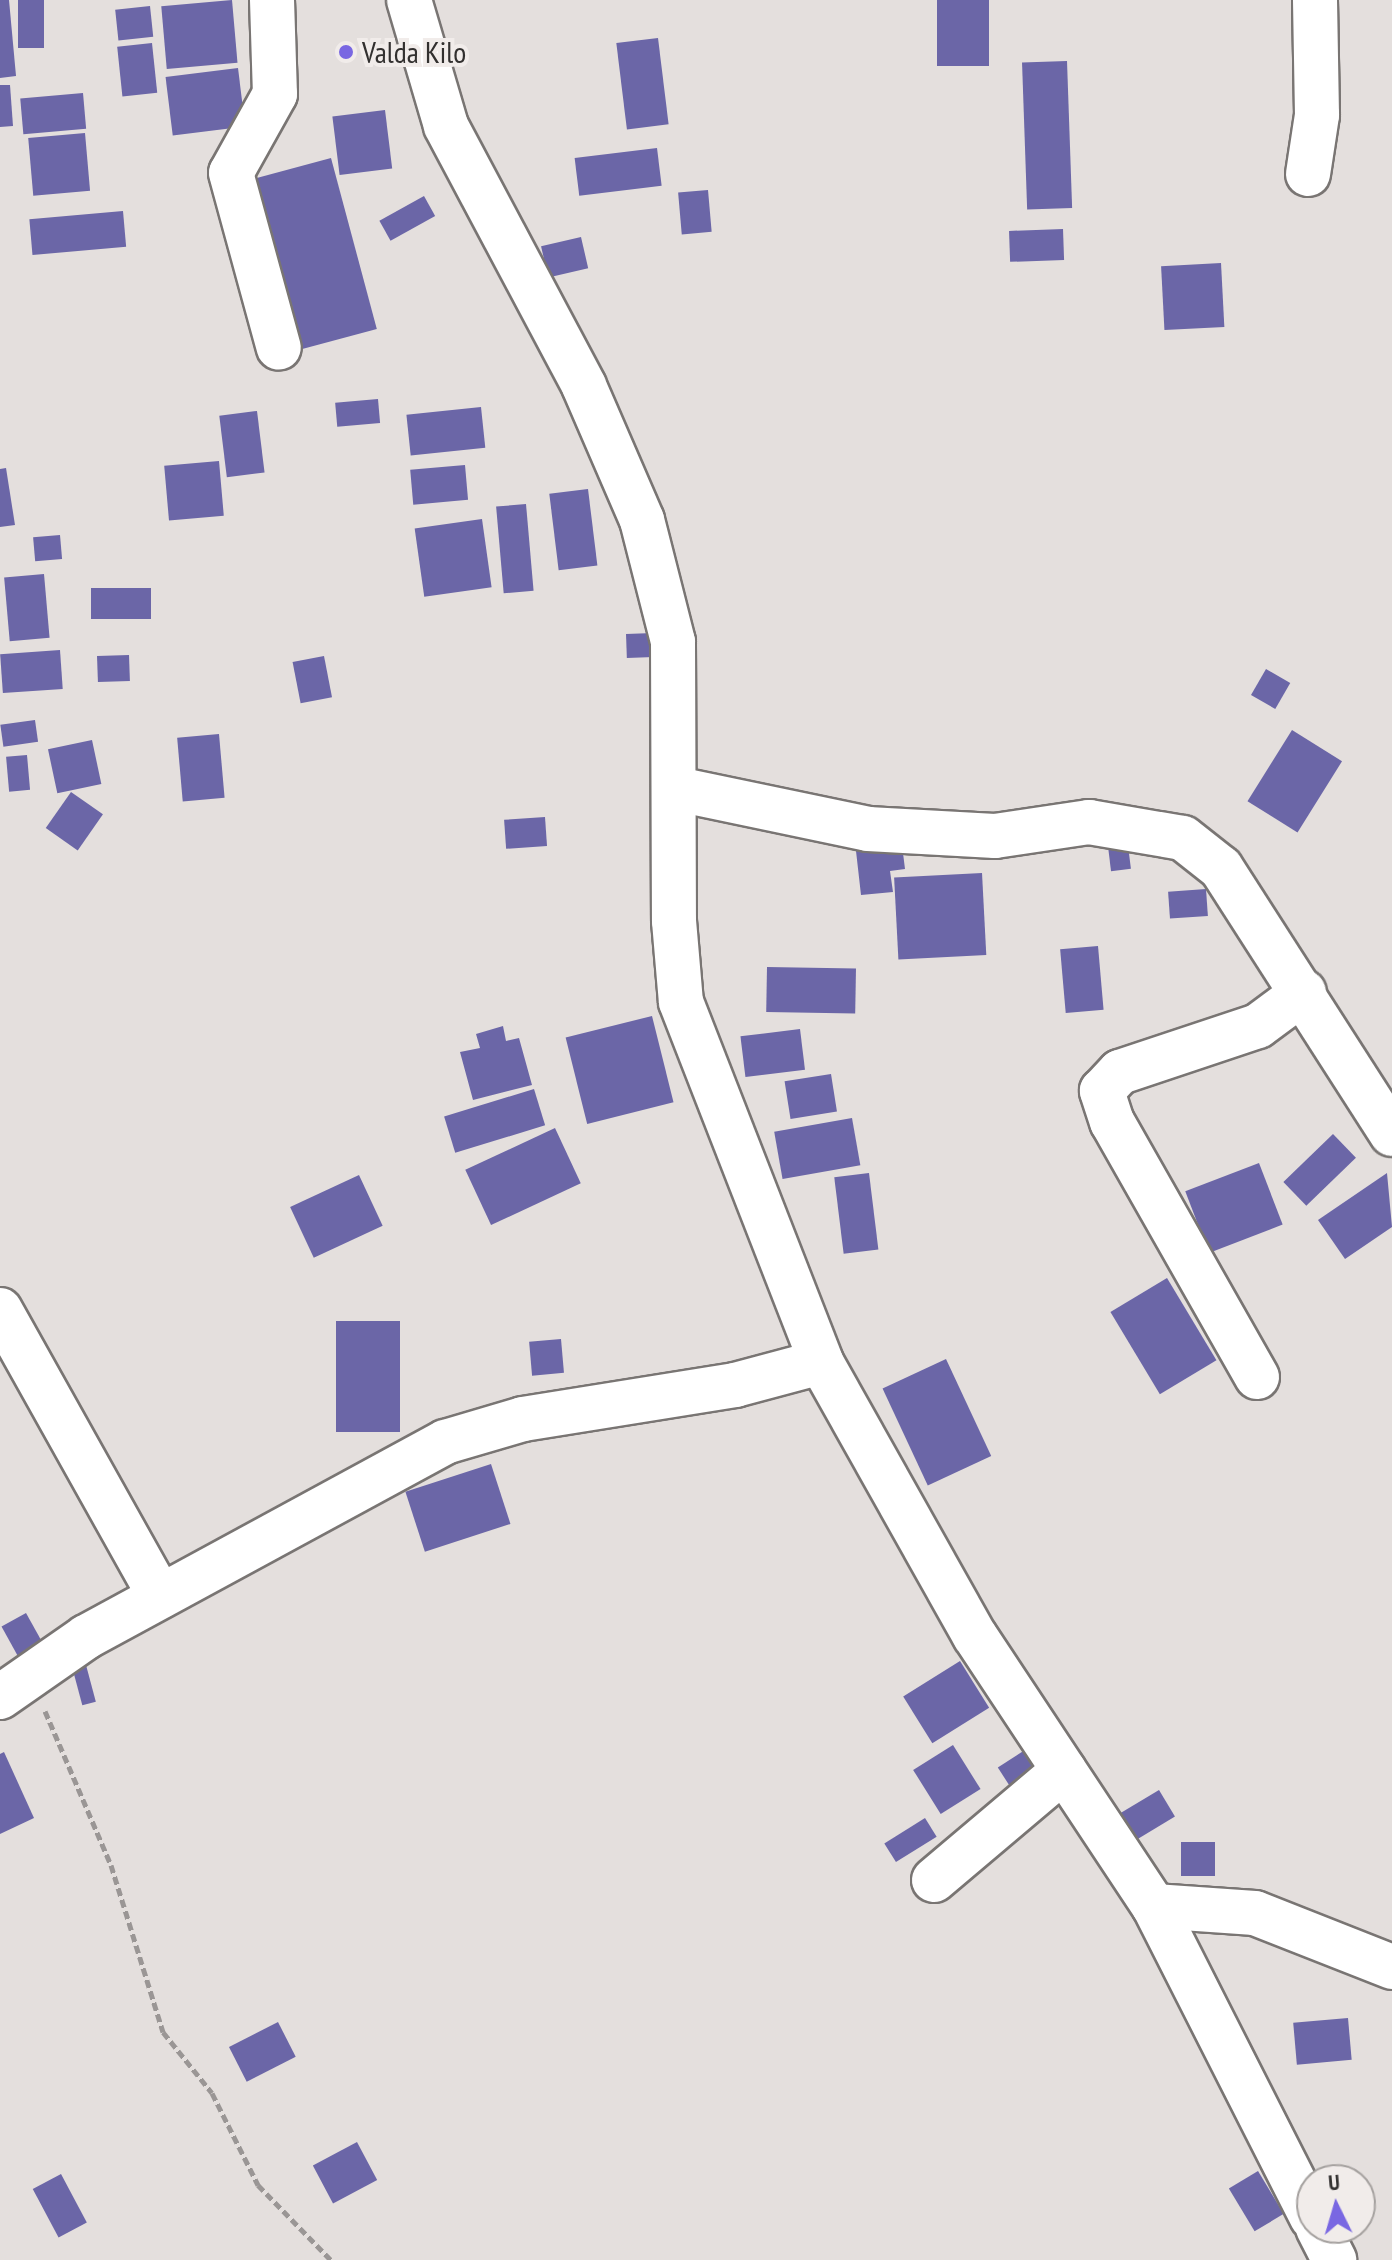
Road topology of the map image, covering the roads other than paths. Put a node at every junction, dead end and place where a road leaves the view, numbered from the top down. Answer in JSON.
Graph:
{"nodes":[{"id":1,"x":272,"y":0,"type":"edge"},
{"id":2,"x":409,"y":0,"type":"edge"},
{"id":3,"x":1315,"y":0,"type":"edge"},
{"id":4,"x":1308,"y":174,"type":"dead end"},
{"id":5,"x":279,"y":348,"type":"dead end"},
{"id":6,"x":677,"y":789,"type":"junction"},
{"id":7,"x":1304,"y":992,"type":"junction"},
{"id":8,"x":1392,"y":1134,"type":"edge"},
{"id":9,"x":0,"y":1310,"type":"edge"},
{"id":10,"x":821,"y":1362,"type":"junction"},
{"id":11,"x":1257,"y":1377,"type":"dead end"},
{"id":12,"x":160,"y":1596,"type":"junction"},
{"id":13,"x":14,"y":1686,"type":"edge"},
{"id":14,"x":1064,"y":1770,"type":"junction"},
{"id":15,"x":934,"y":1880,"type":"dead end"},
{"id":16,"x":1154,"y":1906,"type":"junction"},
{"id":17,"x":1392,"y":1967,"type":"edge"},
{"id":18,"x":1296,"y":2186,"type":"edge"}],
"edges":[{"from":1,"to":5,"type":"street"},
{"from":2,"to":6,"type":"street"},
{"from":3,"to":4,"type":"street"},
{"from":6,"to":7,"type":"street"},
{"from":6,"to":10,"type":"street"},
{"from":7,"to":8,"type":"street"},
{"from":7,"to":11,"type":"street"},
{"from":9,"to":12,"type":"street"},
{"from":10,"to":12,"type":"street"},
{"from":10,"to":14,"type":"street"},
{"from":12,"to":13,"type":"street"},
{"from":14,"to":15,"type":"street"},
{"from":14,"to":16,"type":"street"},
{"from":16,"to":17,"type":"street"},
{"from":16,"to":18,"type":"street"}]}
